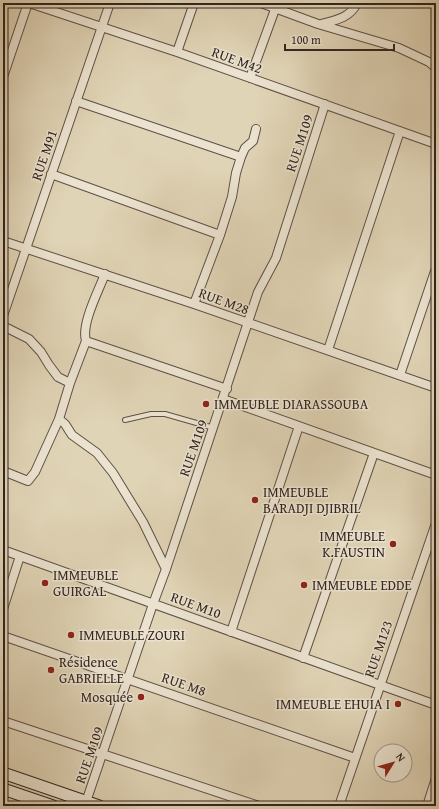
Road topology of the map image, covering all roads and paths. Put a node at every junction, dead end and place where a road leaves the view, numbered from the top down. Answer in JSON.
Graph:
{"nodes":[{"id":1,"x":29,"y":3,"type":"edge"},
{"id":2,"x":110,"y":3,"type":"edge"},
{"id":3,"x":194,"y":3,"type":"edge"},
{"id":4,"x":261,"y":3,"type":"edge"},
{"id":5,"x":357,"y":3,"type":"edge"},
{"id":6,"x":276,"y":6,"type":"edge"},
{"id":7,"x":318,"y":24,"type":"junction"},
{"id":8,"x":101,"y":28,"type":"junction"},
{"id":9,"x":177,"y":52,"type":"junction"},
{"id":10,"x":436,"y":68,"type":"edge"},
{"id":11,"x":3,"y":77,"type":"edge"},
{"id":12,"x":250,"y":78,"type":"junction"},
{"id":13,"x":76,"y":101,"type":"junction"},
{"id":14,"x":325,"y":104,"type":"junction"},
{"id":15,"x":256,"y":129,"type":"dead end"},
{"id":16,"x":400,"y":131,"type":"junction"},
{"id":17,"x":436,"y":144,"type":"edge"},
{"id":18,"x":241,"y":157,"type":"junction"},
{"id":19,"x":51,"y":174,"type":"junction"},
{"id":20,"x":220,"y":235,"type":"junction"},
{"id":21,"x":3,"y":241,"type":"edge"},
{"id":22,"x":27,"y":248,"type":"junction"},
{"id":23,"x":436,"y":268,"type":"edge"},
{"id":24,"x":105,"y":274,"type":"junction"},
{"id":25,"x":194,"y":304,"type":"junction"},
{"id":26,"x":3,"y":316,"type":"edge"},
{"id":27,"x":248,"y":324,"type":"junction"},
{"id":28,"x":3,"y":326,"type":"edge"},
{"id":29,"x":86,"y":341,"type":"junction"},
{"id":30,"x":328,"y":350,"type":"junction"},
{"id":31,"x":400,"y":375,"type":"junction"},
{"id":32,"x":70,"y":383,"type":"junction"},
{"id":33,"x":436,"y":388,"type":"edge"},
{"id":34,"x":227,"y":390,"type":"junction"},
{"id":35,"x":223,"y":399,"type":"junction"},
{"id":36,"x":59,"y":419,"type":"junction"},
{"id":37,"x":125,"y":420,"type":"dead end"},
{"id":38,"x":299,"y":426,"type":"junction"},
{"id":39,"x":214,"y":428,"type":"junction"},
{"id":40,"x":374,"y":453,"type":"junction"},
{"id":41,"x":3,"y":471,"type":"edge"},
{"id":42,"x":436,"y":475,"type":"edge"},
{"id":43,"x":436,"y":523,"type":"edge"},
{"id":44,"x":3,"y":550,"type":"edge"},
{"id":45,"x":20,"y":556,"type":"junction"},
{"id":46,"x":166,"y":569,"type":"junction"},
{"id":47,"x":153,"y":604,"type":"junction"},
{"id":48,"x":3,"y":609,"type":"edge"},
{"id":49,"x":231,"y":632,"type":"junction"},
{"id":50,"x":3,"y":636,"type":"edge"},
{"id":51,"x":303,"y":658,"type":"junction"},
{"id":52,"x":128,"y":679,"type":"junction"},
{"id":53,"x":379,"y":685,"type":"junction"},
{"id":54,"x":436,"y":705,"type":"edge"},
{"id":55,"x":3,"y":721,"type":"edge"},
{"id":56,"x":102,"y":755,"type":"junction"},
{"id":57,"x":355,"y":758,"type":"junction"},
{"id":58,"x":3,"y":773,"type":"edge"},
{"id":59,"x":436,"y":778,"type":"edge"},
{"id":60,"x":3,"y":789,"type":"edge"},
{"id":61,"x":86,"y":802,"type":"junction"},
{"id":62,"x":53,"y":806,"type":"edge"},
{"id":63,"x":99,"y":806,"type":"edge"},
{"id":64,"x":259,"y":806,"type":"edge"},
{"id":65,"x":339,"y":806,"type":"edge"},
{"id":66,"x":427,"y":806,"type":"edge"}],
"edges":[{"from":1,"to":8,"type":"street","name":"RUE M42"},
{"from":1,"to":11,"type":"street"},
{"from":2,"to":8,"type":"street","name":"RUE M91"},
{"from":3,"to":9,"type":"street"},
{"from":4,"to":6,"type":"street"},
{"from":5,"to":7,"type":"street"},
{"from":6,"to":7,"type":"street"},
{"from":6,"to":12,"type":"street"},
{"from":7,"to":10,"type":"street"},
{"from":8,"to":9,"type":"street","name":"RUE M42"},
{"from":8,"to":13,"type":"street","name":"RUE M91"},
{"from":9,"to":12,"type":"street","name":"RUE M42"},
{"from":12,"to":14,"type":"street","name":"RUE M42"},
{"from":13,"to":18,"type":"street"},
{"from":13,"to":19,"type":"street","name":"RUE M91"},
{"from":14,"to":16,"type":"street","name":"RUE M42"},
{"from":14,"to":27,"type":"street","name":"RUE M109"},
{"from":15,"to":18,"type":"street"},
{"from":16,"to":17,"type":"street","name":"RUE M42"},
{"from":16,"to":30,"type":"street"},
{"from":18,"to":20,"type":"street"},
{"from":19,"to":20,"type":"street"},
{"from":19,"to":22,"type":"street","name":"RUE M91"},
{"from":20,"to":25,"type":"street"},
{"from":21,"to":22,"type":"street","name":"RUE M28"},
{"from":22,"to":24,"type":"street","name":"RUE M28"},
{"from":22,"to":26,"type":"street","name":"RUE M91"},
{"from":23,"to":31,"type":"street"},
{"from":24,"to":25,"type":"street","name":"RUE M28"},
{"from":24,"to":29,"type":"street"},
{"from":25,"to":27,"type":"street","name":"RUE M28"},
{"from":27,"to":30,"type":"street","name":"RUE M28"},
{"from":27,"to":34,"type":"street","name":"RUE M109"},
{"from":28,"to":32,"type":"street"},
{"from":29,"to":32,"type":"street"},
{"from":29,"to":34,"type":"street"},
{"from":30,"to":31,"type":"street","name":"RUE M28"},
{"from":31,"to":33,"type":"street","name":"RUE M28"},
{"from":32,"to":36,"type":"street"},
{"from":34,"to":35,"type":"street","name":"RUE M109"},
{"from":35,"to":38,"type":"street"},
{"from":35,"to":39,"type":"street","name":"RUE M109"},
{"from":36,"to":41,"type":"street"},
{"from":36,"to":46,"type":"street"},
{"from":37,"to":39,"type":"lane"},
{"from":38,"to":40,"type":"street"},
{"from":38,"to":49,"type":"street"},
{"from":39,"to":46,"type":"street","name":"RUE M109"},
{"from":40,"to":42,"type":"street"},
{"from":40,"to":51,"type":"street"},
{"from":43,"to":53,"type":"street","name":"RUE M123"},
{"from":44,"to":45,"type":"street","name":"RUE M10"},
{"from":45,"to":47,"type":"street","name":"RUE M10"},
{"from":45,"to":48,"type":"street"},
{"from":46,"to":47,"type":"street","name":"RUE M109"},
{"from":47,"to":49,"type":"street","name":"RUE M10"},
{"from":47,"to":52,"type":"street","name":"RUE M109"},
{"from":49,"to":51,"type":"street","name":"RUE M10"},
{"from":50,"to":52,"type":"street","name":"RUE M8"},
{"from":51,"to":53,"type":"street","name":"RUE M10"},
{"from":52,"to":56,"type":"street","name":"RUE M109"},
{"from":52,"to":57,"type":"street","name":"RUE M8"},
{"from":53,"to":54,"type":"street","name":"RUE M10"},
{"from":53,"to":57,"type":"street","name":"RUE M123"},
{"from":55,"to":56,"type":"street"},
{"from":56,"to":61,"type":"street","name":"RUE M109"},
{"from":56,"to":64,"type":"street"},
{"from":57,"to":65,"type":"street","name":"RUE M123"},
{"from":58,"to":61,"type":"main road"},
{"from":59,"to":66,"type":"street"},
{"from":60,"to":62,"type":"main road"},
{"from":61,"to":63,"type":"main road"}]}
